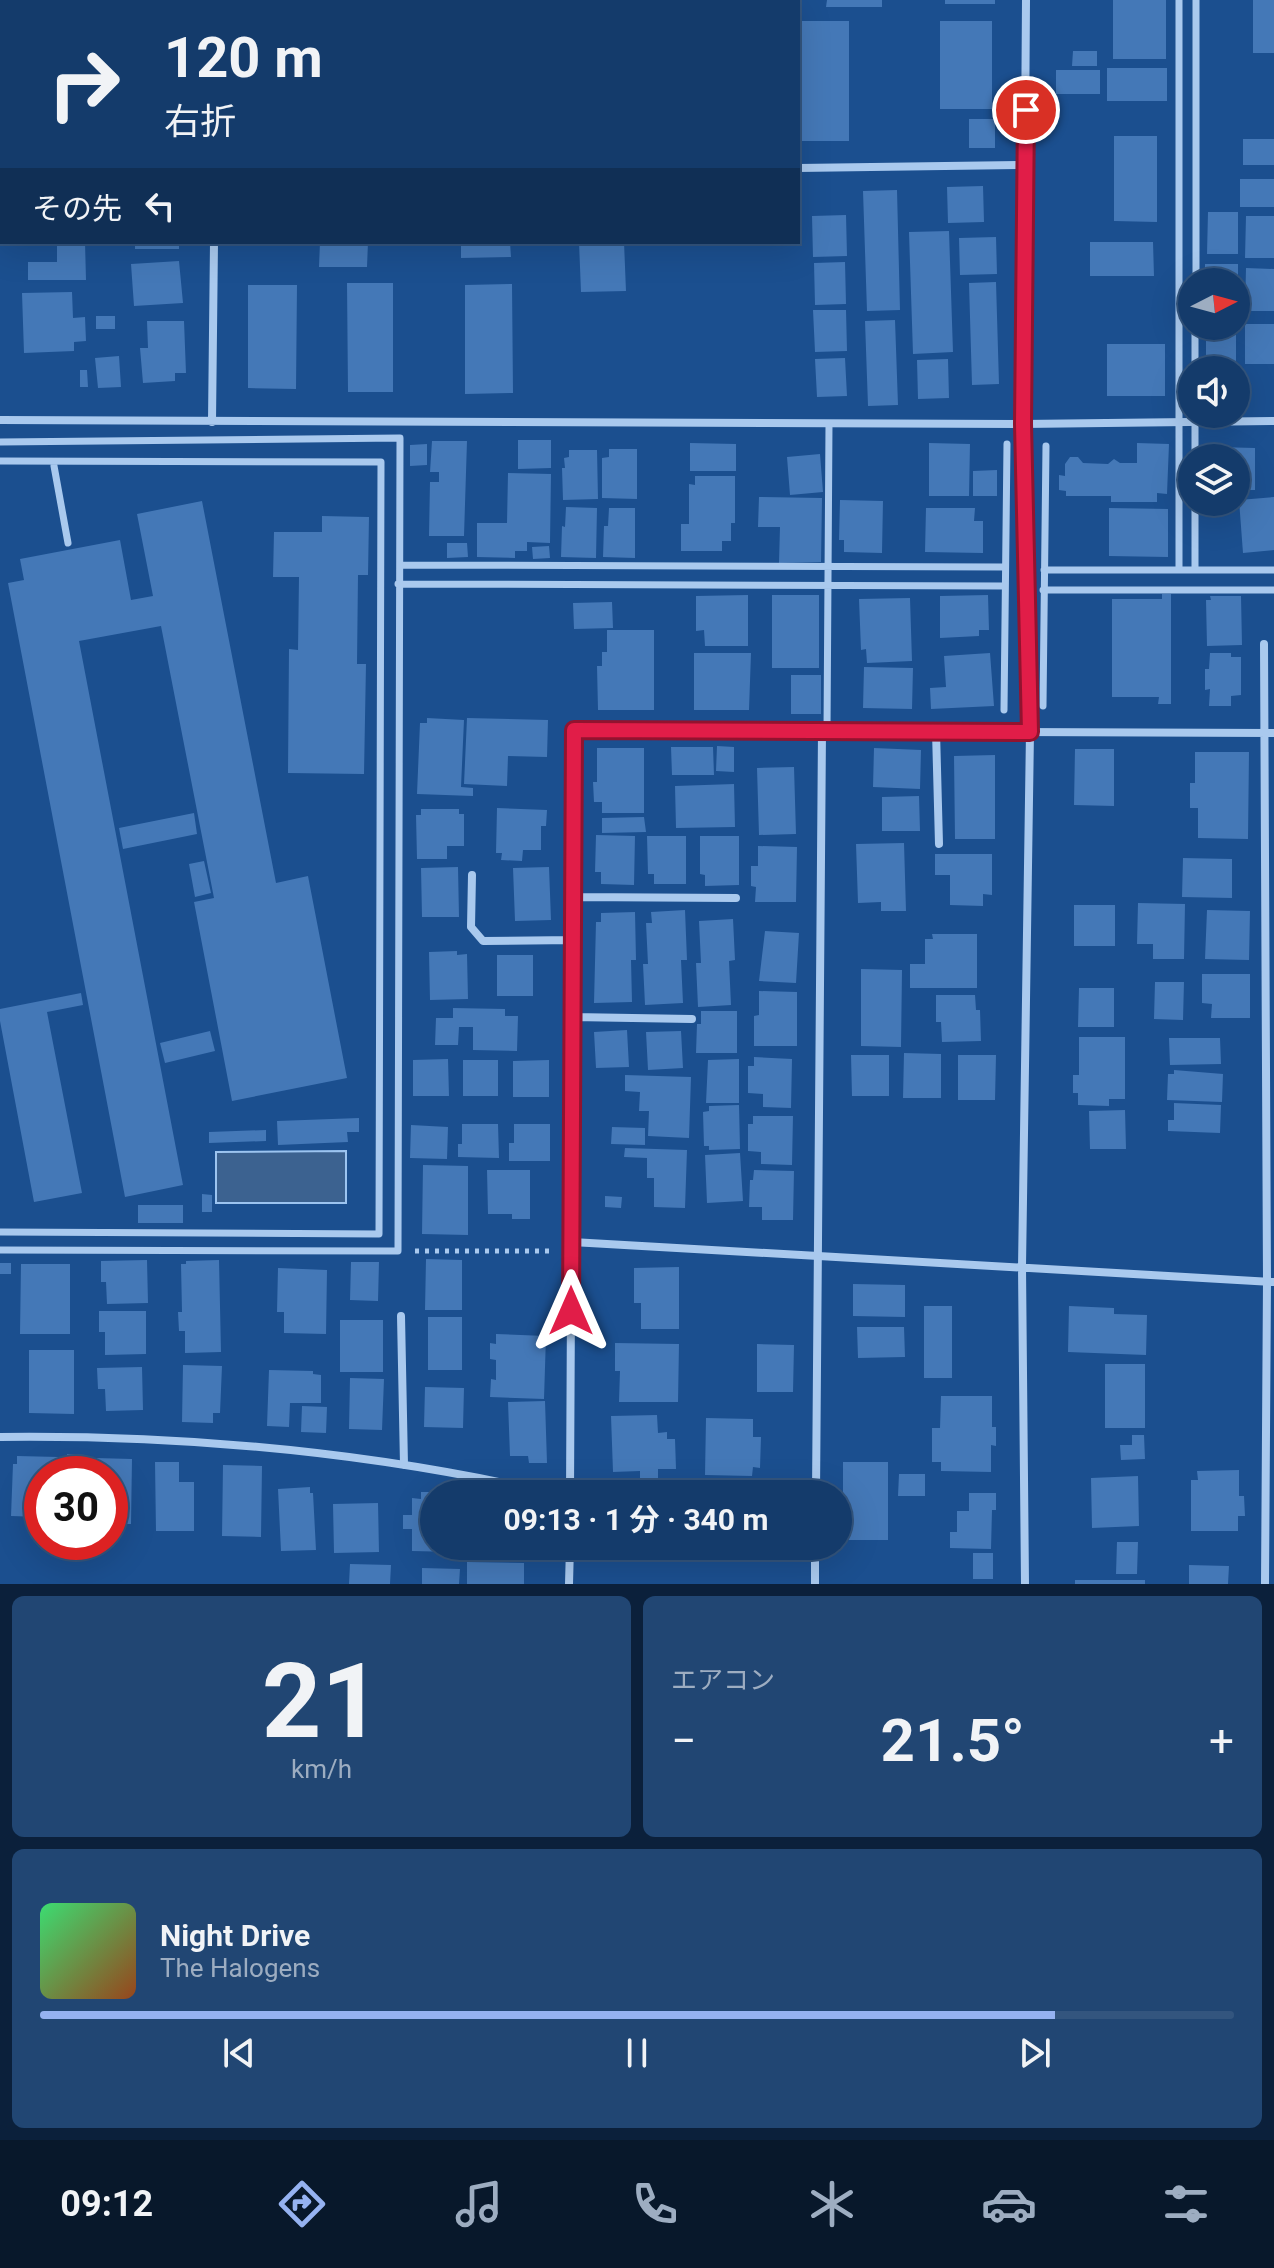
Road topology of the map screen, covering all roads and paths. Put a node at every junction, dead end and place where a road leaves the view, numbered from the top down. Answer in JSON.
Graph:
{"nodes":[{"id":1,"x":1026,"y":0,"type":"edge"},
{"id":2,"x":1179,"y":0,"type":"edge"},
{"id":3,"x":1196,"y":0,"type":"edge"},
{"id":4,"x":1026,"y":165,"type":"junction"},
{"id":5,"x":800,"y":168,"type":"edge"},
{"id":6,"x":214,"y":244,"type":"edge"},
{"id":7,"x":1196,"y":268,"type":"edge"},
{"id":8,"x":1178,"y":356,"type":"edge"},
{"id":9,"x":0,"y":420,"type":"edge"},
{"id":10,"x":1250,"y":420,"type":"edge"},
{"id":11,"x":1274,"y":421,"type":"edge"},
{"id":12,"x":212,"y":422,"type":"junction"},
{"id":13,"x":1178,"y":422,"type":"edge"},
{"id":14,"x":829,"y":424,"type":"junction"},
{"id":15,"x":1023,"y":424,"type":"junction"},
{"id":16,"x":1178,"y":428,"type":"edge"},
{"id":17,"x":0,"y":442,"type":"edge"},
{"id":18,"x":1007,"y":444,"type":"dead end"},
{"id":19,"x":1046,"y":446,"type":"dead end"},
{"id":20,"x":0,"y":461,"type":"edge"},
{"id":21,"x":54,"y":466,"type":"dead end"},
{"id":22,"x":1195,"y":516,"type":"edge"},
{"id":23,"x":68,"y":543,"type":"dead end"},
{"id":24,"x":400,"y":565,"type":"junction"},
{"id":25,"x":828,"y":566,"type":"junction"},
{"id":26,"x":1005,"y":567,"type":"junction"},
{"id":27,"x":1044,"y":570,"type":"junction"},
{"id":28,"x":1179,"y":570,"type":"junction"},
{"id":29,"x":1195,"y":570,"type":"junction"},
{"id":30,"x":1274,"y":570,"type":"edge"},
{"id":31,"x":398,"y":584,"type":"junction"},
{"id":32,"x":828,"y":585,"type":"junction"},
{"id":33,"x":1005,"y":586,"type":"junction"},
{"id":34,"x":1043,"y":590,"type":"junction"},
{"id":35,"x":1274,"y":590,"type":"edge"},
{"id":36,"x":1264,"y":644,"type":"dead end"},
{"id":37,"x":1043,"y":706,"type":"dead end"},
{"id":38,"x":1004,"y":710,"type":"dead end"},
{"id":39,"x":824,"y":731,"type":"junction"},
{"id":40,"x":936,"y":731,"type":"junction"},
{"id":41,"x":1030,"y":732,"type":"junction"},
{"id":42,"x":1269,"y":733,"type":"edge"},
{"id":43,"x":939,"y":844,"type":"dead end"},
{"id":44,"x":472,"y":875,"type":"dead end"},
{"id":45,"x":573,"y":897,"type":"junction"},
{"id":46,"x":736,"y":898,"type":"dead end"},
{"id":47,"x":574,"y":940,"type":"junction"},
{"id":48,"x":573,"y":1017,"type":"junction"},
{"id":49,"x":692,"y":1019,"type":"dead end"},
{"id":50,"x":0,"y":1232,"type":"edge"},
{"id":51,"x":572,"y":1246,"type":"junction"},
{"id":52,"x":0,"y":1250,"type":"edge"},
{"id":53,"x":398,"y":1251,"type":"junction"},
{"id":54,"x":819,"y":1256,"type":"junction"},
{"id":55,"x":1022,"y":1267,"type":"junction"},
{"id":56,"x":1271,"y":1281,"type":"edge"},
{"id":57,"x":401,"y":1316,"type":"dead end"},
{"id":58,"x":0,"y":1437,"type":"edge"},
{"id":59,"x":404,"y":1465,"type":"junction"},
{"id":60,"x":496,"y":1480,"type":"edge"},
{"id":61,"x":570,"y":1480,"type":"edge"},
{"id":62,"x":816,"y":1480,"type":"edge"},
{"id":63,"x":570,"y":1560,"type":"edge"},
{"id":64,"x":815,"y":1560,"type":"edge"},
{"id":65,"x":569,"y":1584,"type":"edge"},
{"id":66,"x":815,"y":1584,"type":"edge"},
{"id":67,"x":1025,"y":1584,"type":"edge"},
{"id":68,"x":1265,"y":1584,"type":"edge"}],
"edges":[{"from":1,"to":4,"type":"street"},
{"from":2,"to":8,"type":"street"},
{"from":3,"to":7,"type":"street"},
{"from":4,"to":5,"type":"street"},
{"from":4,"to":15,"type":"street"},
{"from":6,"to":12,"type":"street"},
{"from":9,"to":12,"type":"street"},
{"from":10,"to":11,"type":"street"},
{"from":12,"to":14,"type":"street"},
{"from":13,"to":15,"type":"street"},
{"from":14,"to":15,"type":"street"},
{"from":14,"to":25,"type":"street"},
{"from":15,"to":41,"type":"street"},
{"from":16,"to":28,"type":"street"},
{"from":17,"to":24,"type":"street"},
{"from":18,"to":26,"type":"street"},
{"from":19,"to":27,"type":"street"},
{"from":20,"to":50,"type":"street"},
{"from":21,"to":23,"type":"street"},
{"from":22,"to":29,"type":"street"},
{"from":24,"to":25,"type":"street"},
{"from":24,"to":31,"type":"street"},
{"from":25,"to":26,"type":"street"},
{"from":25,"to":32,"type":"street"},
{"from":26,"to":33,"type":"street"},
{"from":27,"to":28,"type":"street"},
{"from":27,"to":34,"type":"street"},
{"from":28,"to":29,"type":"street"},
{"from":29,"to":30,"type":"street"},
{"from":31,"to":32,"type":"street"},
{"from":31,"to":53,"type":"street"},
{"from":32,"to":33,"type":"street"},
{"from":32,"to":39,"type":"street"},
{"from":33,"to":38,"type":"street"},
{"from":34,"to":35,"type":"street"},
{"from":34,"to":37,"type":"street"},
{"from":36,"to":42,"type":"street"},
{"from":39,"to":40,"type":"street"},
{"from":39,"to":45,"type":"street"},
{"from":39,"to":54,"type":"street"},
{"from":40,"to":41,"type":"street"},
{"from":40,"to":43,"type":"street"},
{"from":41,"to":42,"type":"street"},
{"from":41,"to":55,"type":"street"},
{"from":42,"to":56,"type":"street"},
{"from":44,"to":47,"type":"street"},
{"from":45,"to":46,"type":"street"},
{"from":45,"to":47,"type":"street"},
{"from":47,"to":48,"type":"street"},
{"from":48,"to":49,"type":"street"},
{"from":48,"to":51,"type":"street"},
{"from":51,"to":53,"type":"path"},
{"from":51,"to":54,"type":"street"},
{"from":51,"to":61,"type":"street"},
{"from":52,"to":53,"type":"street"},
{"from":54,"to":55,"type":"street"},
{"from":54,"to":62,"type":"street"},
{"from":55,"to":56,"type":"street"},
{"from":55,"to":67,"type":"street"},
{"from":56,"to":68,"type":"street"},
{"from":57,"to":59,"type":"street"},
{"from":58,"to":59,"type":"street"},
{"from":59,"to":60,"type":"street"},
{"from":63,"to":65,"type":"street"},
{"from":64,"to":66,"type":"street"}]}
